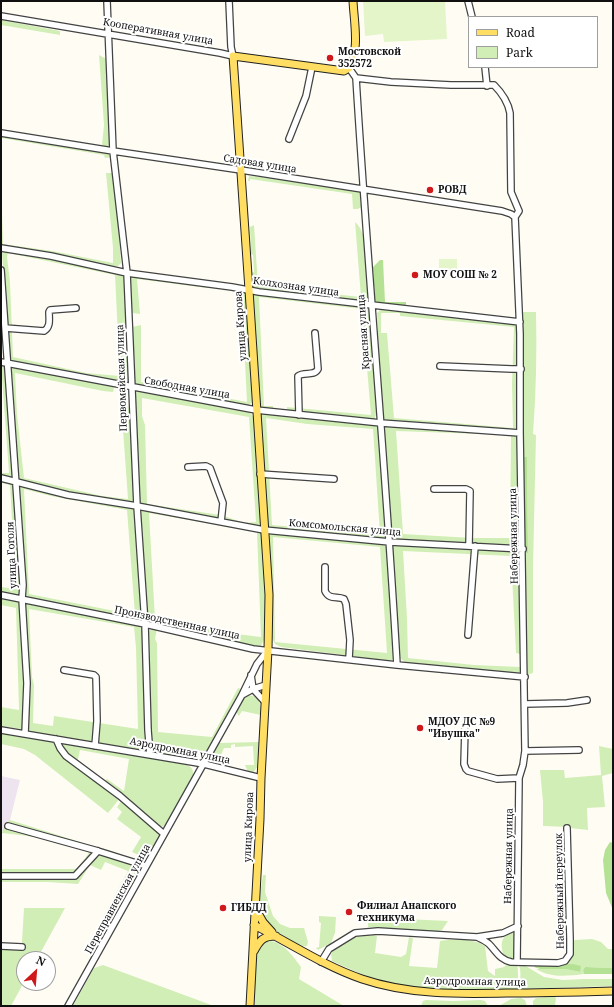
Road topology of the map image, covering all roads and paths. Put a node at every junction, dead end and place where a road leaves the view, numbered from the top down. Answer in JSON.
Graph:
{"nodes":[{"id":1,"x":107,"y":1,"type":"edge"},
{"id":2,"x":229,"y":1,"type":"edge"},
{"id":3,"x":353,"y":1,"type":"edge"},
{"id":4,"x":468,"y":1,"type":"edge"},
{"id":5,"x":1,"y":16,"type":"edge"},
{"id":6,"x":472,"y":16,"type":"edge"},
{"id":7,"x":109,"y":34,"type":"junction"},
{"id":8,"x":232,"y":56,"type":"junction"},
{"id":9,"x":312,"y":67,"type":"junction"},
{"id":10,"x":349,"y":68,"type":"junction"},
{"id":11,"x":485,"y":68,"type":"edge"},
{"id":12,"x":356,"y":78,"type":"junction"},
{"id":13,"x":487,"y":86,"type":"junction"},
{"id":14,"x":1,"y":133,"type":"edge"},
{"id":15,"x":289,"y":139,"type":"dead end"},
{"id":16,"x":113,"y":152,"type":"junction"},
{"id":17,"x":241,"y":170,"type":"junction"},
{"id":18,"x":363,"y":189,"type":"junction"},
{"id":19,"x":515,"y":217,"type":"junction"},
{"id":20,"x":1,"y":248,"type":"edge"},
{"id":21,"x":1,"y":270,"type":"edge"},
{"id":22,"x":127,"y":273,"type":"junction"},
{"id":23,"x":250,"y":290,"type":"junction"},
{"id":24,"x":373,"y":306,"type":"junction"},
{"id":25,"x":76,"y":308,"type":"dead end"},
{"id":26,"x":520,"y":322,"type":"junction"},
{"id":27,"x":5,"y":328,"type":"junction"},
{"id":28,"x":315,"y":333,"type":"dead end"},
{"id":29,"x":1,"y":362,"type":"edge"},
{"id":30,"x":8,"y":363,"type":"junction"},
{"id":31,"x":440,"y":366,"type":"dead end"},
{"id":32,"x":521,"y":368,"type":"junction"},
{"id":33,"x":132,"y":388,"type":"junction"},
{"id":34,"x":256,"y":410,"type":"junction"},
{"id":35,"x":299,"y":415,"type":"junction"},
{"id":36,"x":381,"y":424,"type":"junction"},
{"id":37,"x":520,"y":433,"type":"junction"},
{"id":38,"x":188,"y":467,"type":"dead end"},
{"id":39,"x":260,"y":474,"type":"junction"},
{"id":40,"x":1,"y":478,"type":"edge"},
{"id":41,"x":334,"y":479,"type":"dead end"},
{"id":42,"x":17,"y":483,"type":"junction"},
{"id":43,"x":434,"y":489,"type":"dead end"},
{"id":44,"x":137,"y":506,"type":"junction"},
{"id":45,"x":221,"y":522,"type":"junction"},
{"id":46,"x":264,"y":530,"type":"junction"},
{"id":47,"x":390,"y":542,"type":"junction"},
{"id":48,"x":469,"y":546,"type":"junction"},
{"id":49,"x":475,"y":546,"type":"junction"},
{"id":50,"x":523,"y":549,"type":"junction"},
{"id":51,"x":325,"y":567,"type":"dead end"},
{"id":52,"x":1,"y":595,"type":"edge"},
{"id":53,"x":22,"y":599,"type":"junction"},
{"id":54,"x":145,"y":624,"type":"junction"},
{"id":55,"x":468,"y":635,"type":"dead end"},
{"id":56,"x":268,"y":650,"type":"junction"},
{"id":57,"x":349,"y":659,"type":"junction"},
{"id":58,"x":257,"y":664,"type":"junction"},
{"id":59,"x":267,"y":664,"type":"junction"},
{"id":60,"x":397,"y":665,"type":"junction"},
{"id":61,"x":64,"y":670,"type":"dead end"},
{"id":62,"x":251,"y":675,"type":"junction"},
{"id":63,"x":525,"y":677,"type":"junction"},
{"id":64,"x":266,"y":685,"type":"junction"},
{"id":65,"x":253,"y":689,"type":"junction"},
{"id":66,"x":242,"y":695,"type":"junction"},
{"id":67,"x":587,"y":700,"type":"dead end"},
{"id":68,"x":265,"y":702,"type":"junction"},
{"id":69,"x":525,"y":704,"type":"junction"},
{"id":70,"x":465,"y":728,"type":"dead end"},
{"id":71,"x":1,"y":730,"type":"edge"},
{"id":72,"x":25,"y":734,"type":"junction"},
{"id":73,"x":56,"y":739,"type":"junction"},
{"id":74,"x":95,"y":746,"type":"junction"},
{"id":75,"x":579,"y":750,"type":"dead end"},
{"id":76,"x":526,"y":751,"type":"junction"},
{"id":77,"x":150,"y":755,"type":"junction"},
{"id":78,"x":204,"y":764,"type":"junction"},
{"id":79,"x":261,"y":778,"type":"junction"},
{"id":80,"x":519,"y":778,"type":"junction"},
{"id":81,"x":8,"y":826,"type":"dead end"},
{"id":82,"x":567,"y":828,"type":"dead end"},
{"id":83,"x":164,"y":834,"type":"junction"},
{"id":84,"x":98,"y":850,"type":"junction"},
{"id":85,"x":146,"y":866,"type":"junction"},
{"id":86,"x":1,"y":876,"type":"edge"},
{"id":87,"x":255,"y":907,"type":"junction"},
{"id":88,"x":254,"y":925,"type":"junction"},
{"id":89,"x":518,"y":926,"type":"junction"},
{"id":90,"x":277,"y":936,"type":"junction"},
{"id":91,"x":478,"y":937,"type":"junction"},
{"id":92,"x":1,"y":946,"type":"edge"},
{"id":93,"x":22,"y":947,"type":"dead end"},
{"id":94,"x":252,"y":953,"type":"junction"},
{"id":95,"x":321,"y":962,"type":"junction"},
{"id":96,"x":517,"y":962,"type":"junction"},
{"id":97,"x":613,"y":991,"type":"edge"},
{"id":98,"x":68,"y":1006,"type":"edge"},
{"id":99,"x":250,"y":1006,"type":"edge"}],
"edges":[{"from":1,"to":7,"type":"street","name":"Первомайская улица"},
{"from":2,"to":8,"type":"street","name":"улица Кирова"},
{"from":3,"to":10,"type":"main road"},
{"from":4,"to":6,"type":"street"},
{"from":5,"to":7,"type":"street","name":"Кооперативная улица"},
{"from":7,"to":8,"type":"street","name":"Кооперативная улица"},
{"from":7,"to":16,"type":"street","name":"Первомайская улица"},
{"from":8,"to":9,"type":"main road","name":"Кооперативная улица"},
{"from":8,"to":17,"type":"main road","name":"улица Кирова"},
{"from":9,"to":10,"type":"main road","name":"Кооперативная улица"},
{"from":9,"to":15,"type":"street"},
{"from":10,"to":12,"type":"street"},
{"from":11,"to":13,"type":"street"},
{"from":12,"to":13,"type":"street"},
{"from":12,"to":18,"type":"street","name":"Красная улица"},
{"from":13,"to":19,"type":"street","name":"Набережная улица"},
{"from":14,"to":16,"type":"street","name":"Садовая улица"},
{"from":16,"to":17,"type":"street","name":"Садовая улица"},
{"from":16,"to":22,"type":"street","name":"Первомайская улица"},
{"from":17,"to":18,"type":"street","name":"Садовая улица"},
{"from":17,"to":23,"type":"main road","name":"улица Кирова"},
{"from":18,"to":19,"type":"street","name":"Садовая улица"},
{"from":18,"to":24,"type":"street","name":"Красная улица"},
{"from":19,"to":26,"type":"street","name":"Набережная улица"},
{"from":20,"to":22,"type":"street","name":"Колхозная улица"},
{"from":21,"to":27,"type":"street","name":"улица Гоголя"},
{"from":22,"to":23,"type":"street","name":"Колхозная улица"},
{"from":22,"to":33,"type":"street","name":"Первомайская улица"},
{"from":23,"to":24,"type":"street","name":"Колхозная улица"},
{"from":23,"to":34,"type":"main road","name":"улица Кирова"},
{"from":24,"to":26,"type":"street","name":"Колхозная улица"},
{"from":24,"to":36,"type":"street","name":"Красная улица"},
{"from":25,"to":27,"type":"street"},
{"from":26,"to":32,"type":"street","name":"Набережная улица"},
{"from":27,"to":30,"type":"street","name":"улица Гоголя"},
{"from":28,"to":35,"type":"street"},
{"from":29,"to":30,"type":"street","name":"Свободная улица"},
{"from":30,"to":33,"type":"street","name":"Свободная улица"},
{"from":30,"to":42,"type":"street","name":"улица Гоголя"},
{"from":31,"to":32,"type":"street"},
{"from":32,"to":37,"type":"street","name":"Набережная улица"},
{"from":33,"to":34,"type":"street","name":"Свободная улица"},
{"from":33,"to":44,"type":"street","name":"Первомайская улица"},
{"from":34,"to":35,"type":"street","name":"Свободная улица"},
{"from":34,"to":39,"type":"main road","name":"улица Кирова"},
{"from":35,"to":36,"type":"street","name":"Свободная улица"},
{"from":36,"to":37,"type":"street","name":"Свободная улица"},
{"from":36,"to":47,"type":"street","name":"Красная улица"},
{"from":37,"to":50,"type":"street","name":"Набережная улица"},
{"from":38,"to":45,"type":"street"},
{"from":39,"to":41,"type":"street"},
{"from":39,"to":46,"type":"main road","name":"улица Кирова"},
{"from":40,"to":42,"type":"street","name":"Комсомольская улица"},
{"from":42,"to":44,"type":"street","name":"Комсомольская улица"},
{"from":42,"to":53,"type":"street","name":"улица Гоголя"},
{"from":43,"to":48,"type":"street"},
{"from":44,"to":45,"type":"street","name":"Комсомольская улица"},
{"from":44,"to":54,"type":"street","name":"Первомайская улица"},
{"from":45,"to":46,"type":"street","name":"Комсомольская улица"},
{"from":46,"to":47,"type":"street","name":"Комсомольская улица"},
{"from":46,"to":56,"type":"main road","name":"улица Кирова"},
{"from":47,"to":48,"type":"street","name":"Комсомольская улица"},
{"from":47,"to":60,"type":"street","name":"Красная улица"},
{"from":48,"to":49,"type":"street","name":"Комсомольская улица"},
{"from":49,"to":50,"type":"street","name":"Комсомольская улица"},
{"from":49,"to":55,"type":"street"},
{"from":50,"to":63,"type":"street","name":"Набережная улица"},
{"from":51,"to":57,"type":"street"},
{"from":52,"to":53,"type":"street","name":"Производственная улица"},
{"from":53,"to":54,"type":"street","name":"Производственная улица"},
{"from":53,"to":72,"type":"street","name":"улица Гоголя"},
{"from":54,"to":56,"type":"street","name":"Производственная улица"},
{"from":54,"to":77,"type":"street","name":"Первомайская улица"},
{"from":56,"to":57,"type":"street","name":"Производственная улица"},
{"from":56,"to":58,"type":"street"},
{"from":56,"to":59,"type":"main road","name":"улица Кирова"},
{"from":57,"to":60,"type":"street","name":"Производственная улица"},
{"from":58,"to":59,"type":"street"},
{"from":58,"to":62,"type":"street"},
{"from":59,"to":64,"type":"main road","name":"улица Кирова"},
{"from":60,"to":63,"type":"street","name":"Производственная улица"},
{"from":61,"to":74,"type":"street"},
{"from":62,"to":65,"type":"street"},
{"from":62,"to":66,"type":"street"},
{"from":63,"to":69,"type":"street","name":"Набережная улица"},
{"from":64,"to":65,"type":"street"},
{"from":64,"to":68,"type":"main road","name":"улица Кирова"},
{"from":65,"to":66,"type":"street"},
{"from":65,"to":68,"type":"street"},
{"from":66,"to":78,"type":"street"},
{"from":67,"to":69,"type":"street"},
{"from":68,"to":79,"type":"main road","name":"улица Кирова"},
{"from":69,"to":76,"type":"street","name":"Набережная улица"},
{"from":70,"to":80,"type":"street"},
{"from":71,"to":72,"type":"street","name":"Аэродромная улица"},
{"from":72,"to":73,"type":"street","name":"Аэродромная улица"},
{"from":73,"to":74,"type":"street","name":"Аэродромная улица"},
{"from":73,"to":83,"type":"street"},
{"from":74,"to":77,"type":"street","name":"Аэродромная улица"},
{"from":75,"to":76,"type":"street"},
{"from":76,"to":80,"type":"street","name":"Набережная улица"},
{"from":77,"to":78,"type":"street","name":"Аэродромная улица"},
{"from":78,"to":79,"type":"street","name":"Аэродромная улица"},
{"from":78,"to":83,"type":"street","name":"Переправненская улица"},
{"from":79,"to":87,"type":"main road","name":"улица Кирова"},
{"from":80,"to":89,"type":"street","name":"Набережная улица"},
{"from":81,"to":84,"type":"street"},
{"from":82,"to":96,"type":"street","name":"Набережный переулок"},
{"from":83,"to":85,"type":"street","name":"Переправненская улица"},
{"from":84,"to":85,"type":"street"},
{"from":84,"to":86,"type":"street"},
{"from":85,"to":98,"type":"street","name":"Переправненская улица"},
{"from":87,"to":88,"type":"main road","name":"улица Кирова"},
{"from":87,"to":90,"type":"main road","name":"Аэродромная улица"},
{"from":88,"to":90,"type":"main road","name":"Аэродромная улица"},
{"from":88,"to":94,"type":"main road","name":"улица Кирова"},
{"from":89,"to":91,"type":"street"},
{"from":89,"to":96,"type":"street","name":"Набережная улица"},
{"from":90,"to":94,"type":"main road"},
{"from":90,"to":95,"type":"main road","name":"Аэродромная улица"},
{"from":91,"to":95,"type":"street"},
{"from":91,"to":96,"type":"street"},
{"from":92,"to":93,"type":"street"},
{"from":94,"to":99,"type":"main road","name":"улица Кирова"},
{"from":95,"to":97,"type":"main road","name":"Аэродромная улица"}]}
